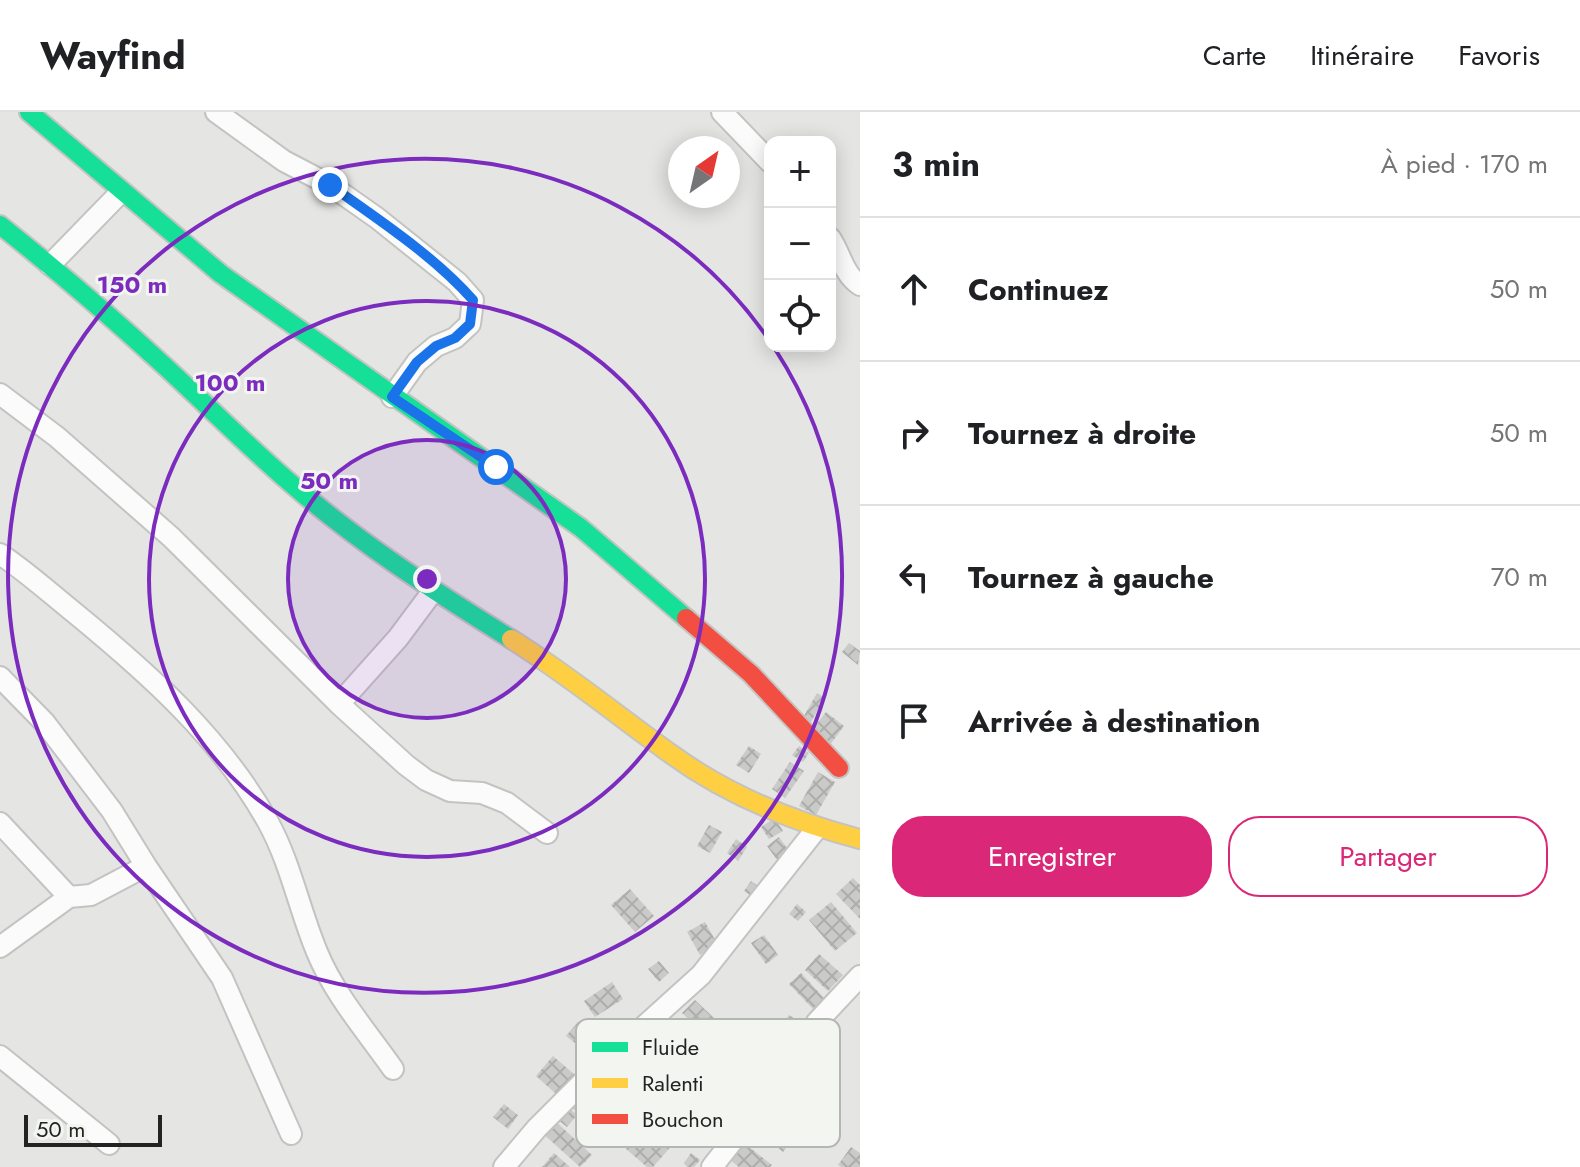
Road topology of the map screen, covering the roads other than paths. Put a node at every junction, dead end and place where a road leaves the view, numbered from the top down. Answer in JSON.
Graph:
{"nodes":[{"id":1,"x":29,"y":112,"type":"edge"},
{"id":2,"x":216,"y":112,"type":"edge"},
{"id":3,"x":722,"y":112,"type":"edge"},
{"id":4,"x":764,"y":156,"type":"edge"},
{"id":5,"x":121,"y":192,"type":"junction"},
{"id":6,"x":0,"y":225,"type":"edge"},
{"id":7,"x":836,"y":251,"type":"edge"},
{"id":8,"x":50,"y":265,"type":"junction"},
{"id":9,"x":860,"y":285,"type":"edge"},
{"id":10,"x":0,"y":394,"type":"edge"},
{"id":11,"x":392,"y":397,"type":"junction"},
{"id":12,"x":0,"y":554,"type":"edge"},
{"id":13,"x":433,"y":591,"type":"junction"},
{"id":14,"x":0,"y":677,"type":"edge"},
{"id":15,"x":10,"y":699,"type":"edge"},
{"id":16,"x":339,"y":704,"type":"junction"},
{"id":17,"x":839,"y":768,"type":"dead end"},
{"id":18,"x":0,"y":823,"type":"edge"},
{"id":19,"x":817,"y":828,"type":"junction"},
{"id":20,"x":547,"y":833,"type":"dead end"},
{"id":21,"x":860,"y":839,"type":"edge"},
{"id":22,"x":146,"y":866,"type":"junction"},
{"id":23,"x":69,"y":897,"type":"junction"},
{"id":24,"x":0,"y":947,"type":"edge"},
{"id":25,"x":860,"y":976,"type":"edge"},
{"id":26,"x":652,"y":1019,"type":"edge"},
{"id":27,"x":820,"y":1019,"type":"edge"},
{"id":28,"x":0,"y":1056,"type":"edge"},
{"id":29,"x":393,"y":1069,"type":"dead end"},
{"id":30,"x":576,"y":1089,"type":"edge"},
{"id":31,"x":291,"y":1134,"type":"dead end"},
{"id":32,"x":109,"y":1144,"type":"dead end"},
{"id":33,"x":728,"y":1147,"type":"edge"},
{"id":34,"x":504,"y":1167,"type":"edge"},
{"id":35,"x":712,"y":1167,"type":"edge"}],
"edges":[{"from":1,"to":5,"type":"street"},
{"from":2,"to":11,"type":"street"},
{"from":3,"to":4,"type":"street"},
{"from":5,"to":8,"type":"street"},
{"from":5,"to":11,"type":"street"},
{"from":6,"to":8,"type":"street"},
{"from":7,"to":9,"type":"street"},
{"from":8,"to":13,"type":"street"},
{"from":10,"to":16,"type":"street"},
{"from":11,"to":17,"type":"street"},
{"from":12,"to":29,"type":"street"},
{"from":13,"to":16,"type":"street"},
{"from":13,"to":19,"type":"street"},
{"from":14,"to":15,"type":"street"},
{"from":15,"to":22,"type":"street"},
{"from":16,"to":20,"type":"street"},
{"from":18,"to":23,"type":"street"},
{"from":19,"to":21,"type":"street"},
{"from":19,"to":26,"type":"street"},
{"from":22,"to":23,"type":"street"},
{"from":22,"to":31,"type":"street"},
{"from":23,"to":24,"type":"street"},
{"from":25,"to":27,"type":"street"},
{"from":28,"to":32,"type":"street"},
{"from":30,"to":34,"type":"street"},
{"from":33,"to":35,"type":"street"}]}
